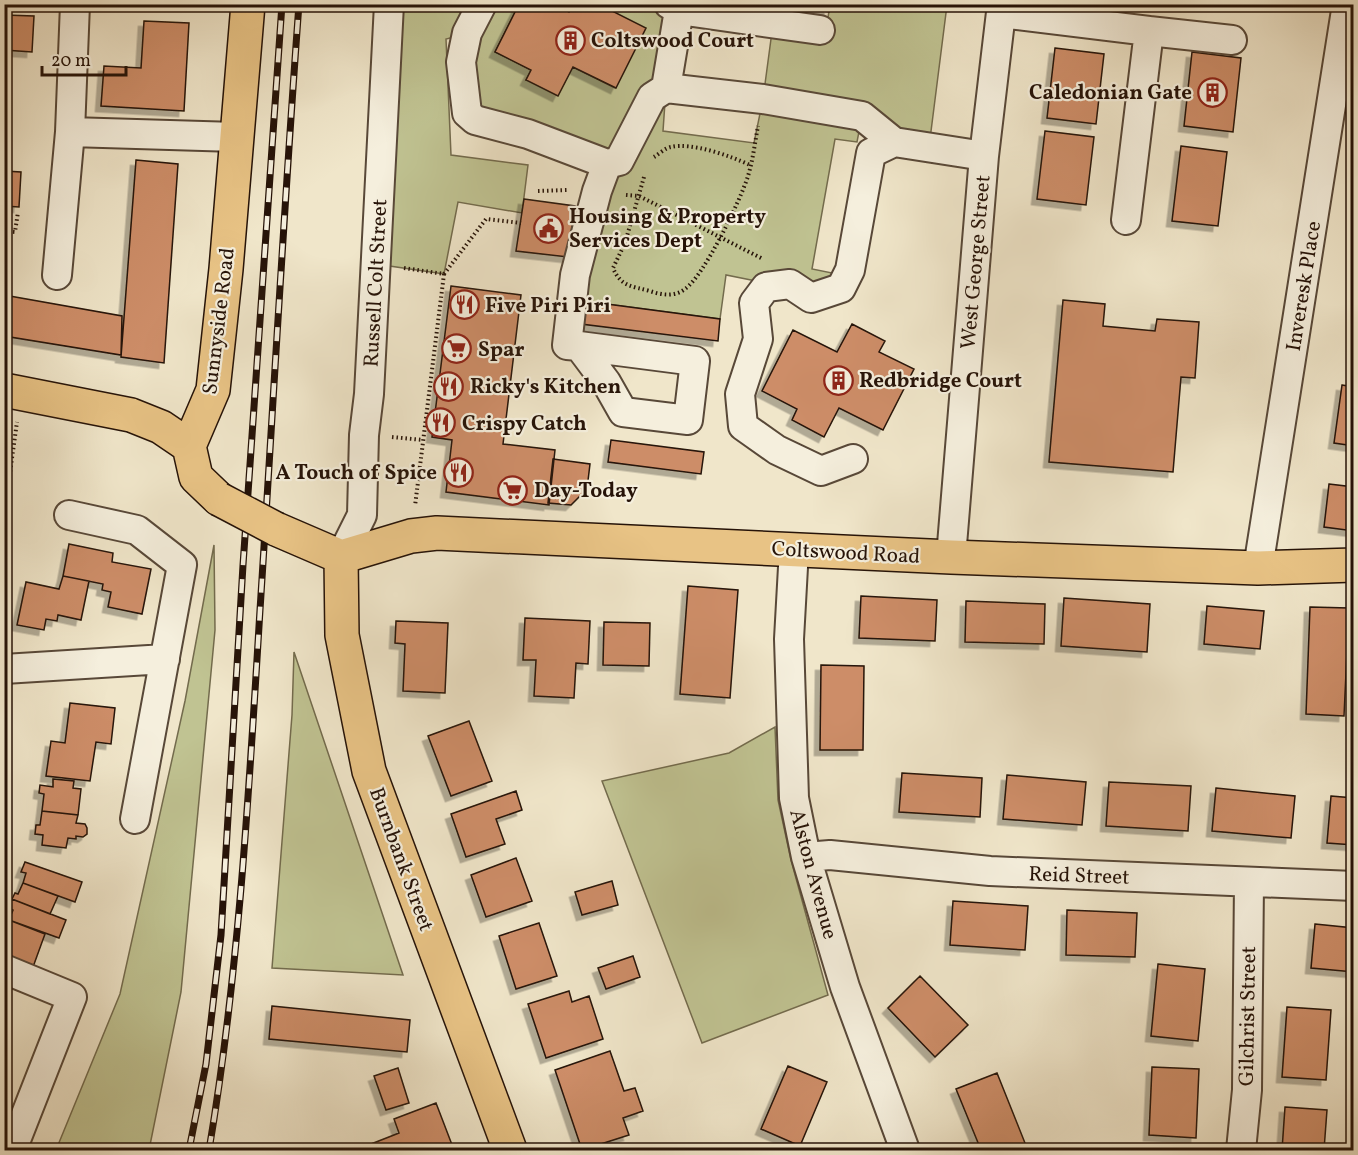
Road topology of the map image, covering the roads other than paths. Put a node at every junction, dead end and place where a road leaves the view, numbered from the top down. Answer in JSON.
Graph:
{"nodes":[{"id":1,"x":75,"y":4,"type":"edge"},
{"id":2,"x":248,"y":4,"type":"edge"},
{"id":3,"x":389,"y":4,"type":"edge"},
{"id":4,"x":482,"y":4,"type":"edge"},
{"id":5,"x":1347,"y":4,"type":"edge"},
{"id":6,"x":675,"y":6,"type":"edge"},
{"id":7,"x":1001,"y":9,"type":"edge"},
{"id":8,"x":820,"y":30,"type":"dead end"},
{"id":9,"x":1149,"y":31,"type":"junction"},
{"id":10,"x":1232,"y":40,"type":"dead end"},
{"id":11,"x":666,"y":88,"type":"junction"},
{"id":12,"x":70,"y":132,"type":"junction"},
{"id":13,"x":236,"y":137,"type":"junction"},
{"id":14,"x":894,"y":142,"type":"junction"},
{"id":15,"x":984,"y":156,"type":"junction"},
{"id":16,"x":607,"y":164,"type":"junction"},
{"id":17,"x":1126,"y":220,"type":"dead end"},
{"id":18,"x":57,"y":275,"type":"dead end"},
{"id":19,"x":579,"y":346,"type":"dead end"},
{"id":20,"x":13,"y":392,"type":"edge"},
{"id":21,"x":189,"y":446,"type":"junction"},
{"id":22,"x":854,"y":459,"type":"dead end"},
{"id":23,"x":69,"y":515,"type":"dead end"},
{"id":24,"x":794,"y":549,"type":"junction"},
{"id":25,"x":342,"y":556,"type":"junction"},
{"id":26,"x":951,"y":556,"type":"junction"},
{"id":27,"x":1353,"y":565,"type":"edge"},
{"id":28,"x":1258,"y":568,"type":"junction"},
{"id":29,"x":165,"y":660,"type":"junction"},
{"id":30,"x":4,"y":669,"type":"edge"},
{"id":31,"x":135,"y":819,"type":"dead end"},
{"id":32,"x":806,"y":857,"type":"junction"},
{"id":33,"x":1249,"y":882,"type":"junction"},
{"id":34,"x":1353,"y":886,"type":"edge"},
{"id":35,"x":4,"y":969,"type":"edge"},
{"id":36,"x":12,"y":1150,"type":"edge"},
{"id":37,"x":510,"y":1150,"type":"edge"},
{"id":38,"x":905,"y":1150,"type":"edge"},
{"id":39,"x":1240,"y":1150,"type":"edge"}],
"edges":[{"from":1,"to":12,"type":"street"},
{"from":2,"to":13,"type":"main road","name":"Sunnyside Road"},
{"from":3,"to":25,"type":"street","name":"Russell Colt Street"},
{"from":4,"to":16,"type":"street"},
{"from":5,"to":28,"type":"street","name":"Inveresk Place"},
{"from":6,"to":8,"type":"street"},
{"from":6,"to":11,"type":"street"},
{"from":7,"to":9,"type":"street"},
{"from":7,"to":15,"type":"street","name":"West George Street"},
{"from":9,"to":10,"type":"street"},
{"from":9,"to":17,"type":"street"},
{"from":11,"to":14,"type":"street"},
{"from":11,"to":16,"type":"street"},
{"from":12,"to":13,"type":"street"},
{"from":12,"to":18,"type":"street"},
{"from":13,"to":21,"type":"main road","name":"Sunnyside Road"},
{"from":14,"to":15,"type":"street"},
{"from":14,"to":22,"type":"street"},
{"from":15,"to":26,"type":"street","name":"West George Street"},
{"from":16,"to":19,"type":"street"},
{"from":20,"to":21,"type":"main road"},
{"from":21,"to":25,"type":"main road","bridge":true},
{"from":23,"to":29,"type":"street"},
{"from":24,"to":25,"type":"main road","name":"Coltswood Road"},
{"from":24,"to":26,"type":"main road","name":"Coltswood Road"},
{"from":24,"to":32,"type":"street","name":"Alston Avenue"},
{"from":25,"to":37,"type":"main road","name":"Burnbank Street"},
{"from":26,"to":28,"type":"main road","name":"Coltswood Road"},
{"from":27,"to":28,"type":"main road","name":"Coltswood Road"},
{"from":29,"to":30,"type":"street"},
{"from":29,"to":31,"type":"street"},
{"from":32,"to":33,"type":"street","name":"Reid Street"},
{"from":32,"to":38,"type":"street","name":"Alston Avenue"},
{"from":33,"to":34,"type":"street","name":"Reid Street"},
{"from":33,"to":39,"type":"street","name":"Gilchrist Street"},
{"from":35,"to":36,"type":"street"}]}
